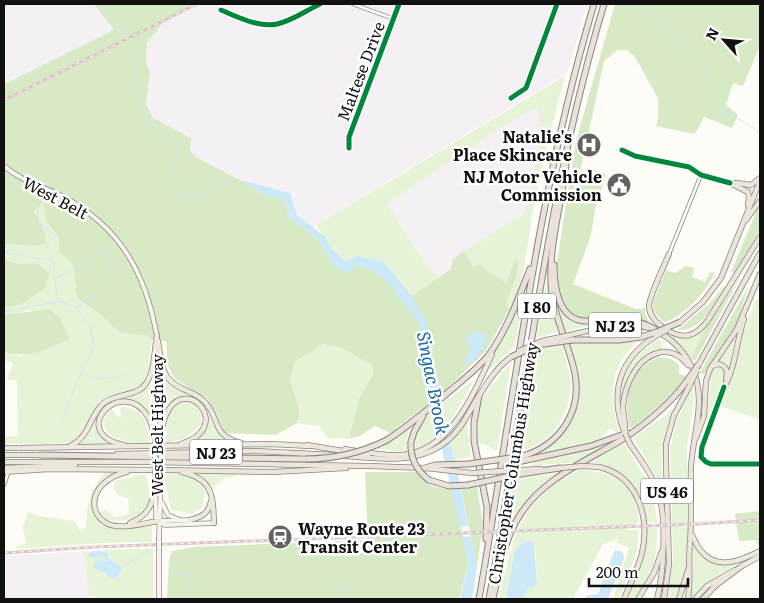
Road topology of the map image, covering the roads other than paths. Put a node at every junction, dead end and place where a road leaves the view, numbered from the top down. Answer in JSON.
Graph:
{"nodes":[{"id":1,"x":318,"y":4,"type":"edge"},
{"id":2,"x":353,"y":4,"type":"edge"},
{"id":3,"x":399,"y":4,"type":"edge"},
{"id":4,"x":557,"y":4,"type":"edge"},
{"id":5,"x":594,"y":4,"type":"edge"},
{"id":6,"x":604,"y":4,"type":"edge"},
{"id":7,"x":221,"y":10,"type":"dead end"},
{"id":8,"x":394,"y":19,"type":"junction"},
{"id":9,"x":512,"y":98,"type":"dead end"},
{"id":10,"x":350,"y":148,"type":"dead end"},
{"id":11,"x":622,"y":150,"type":"dead end"},
{"id":12,"x":565,"y":157,"type":"junction"},
{"id":13,"x":4,"y":166,"type":"edge"},
{"id":14,"x":701,"y":175,"type":"junction"},
{"id":15,"x":760,"y":180,"type":"edge"},
{"id":16,"x":730,"y":183,"type":"junction"},
{"id":17,"x":760,"y":201,"type":"edge"},
{"id":18,"x":746,"y":215,"type":"junction"},
{"id":19,"x":744,"y":221,"type":"junction"},
{"id":20,"x":760,"y":237,"type":"edge"},
{"id":21,"x":554,"y":241,"type":"junction"},
{"id":22,"x":760,"y":253,"type":"edge"},
{"id":23,"x":669,"y":254,"type":"joint"},
{"id":24,"x":535,"y":257,"type":"junction"},
{"id":25,"x":760,"y":274,"type":"edge"},
{"id":26,"x":749,"y":302,"type":"junction"},
{"id":27,"x":680,"y":322,"type":"junction"},
{"id":28,"x":658,"y":334,"type":"junction"},
{"id":29,"x":571,"y":337,"type":"junction"},
{"id":30,"x":157,"y":338,"type":"junction"},
{"id":31,"x":498,"y":340,"type":"junction"},
{"id":32,"x":511,"y":357,"type":"joint"},
{"id":33,"x":699,"y":364,"type":"joint"},
{"id":34,"x":710,"y":369,"type":"junction"},
{"id":35,"x":688,"y":384,"type":"junction"},
{"id":36,"x":698,"y":386,"type":"junction"},
{"id":37,"x":724,"y":387,"type":"junction"},
{"id":38,"x":479,"y":396,"type":"junction"},
{"id":39,"x":426,"y":411,"type":"junction"},
{"id":40,"x":624,"y":426,"type":"junction"},
{"id":41,"x":636,"y":429,"type":"junction"},
{"id":42,"x":158,"y":440,"type":"junction"},
{"id":43,"x":694,"y":442,"type":"junction"},
{"id":44,"x":260,"y":444,"type":"junction"},
{"id":45,"x":307,"y":445,"type":"junction"},
{"id":46,"x":167,"y":446,"type":"junction"},
{"id":47,"x":138,"y":447,"type":"junction"},
{"id":48,"x":4,"y":448,"type":"edge"},
{"id":49,"x":20,"y":448,"type":"joint"},
{"id":50,"x":66,"y":448,"type":"junction"},
{"id":51,"x":4,"y":455,"type":"edge"},
{"id":52,"x":40,"y":455,"type":"junction"},
{"id":53,"x":522,"y":458,"type":"junction"},
{"id":54,"x":392,"y":459,"type":"junction"},
{"id":55,"x":4,"y":462,"type":"edge"},
{"id":56,"x":108,"y":462,"type":"junction"},
{"id":57,"x":760,"y":464,"type":"edge"},
{"id":58,"x":369,"y":466,"type":"junction"},
{"id":59,"x":425,"y":468,"type":"junction"},
{"id":60,"x":560,"y":468,"type":"joint"},
{"id":61,"x":141,"y":470,"type":"junction"},
{"id":62,"x":165,"y":470,"type":"junction"},
{"id":63,"x":5,"y":471,"type":"edge"},
{"id":64,"x":520,"y":472,"type":"junction"},
{"id":65,"x":4,"y":485,"type":"edge"},
{"id":66,"x":155,"y":486,"type":"junction"},
{"id":67,"x":210,"y":490,"type":"junction"},
{"id":68,"x":161,"y":496,"type":"junction"},
{"id":69,"x":180,"y":520,"type":"junction"},
{"id":70,"x":190,"y":520,"type":"joint"},
{"id":71,"x":159,"y":521,"type":"junction"},
{"id":72,"x":214,"y":523,"type":"joint"},
{"id":73,"x":119,"y":526,"type":"junction"},
{"id":74,"x":692,"y":535,"type":"junction"},
{"id":75,"x":663,"y":547,"type":"junction"},
{"id":76,"x":760,"y":551,"type":"edge"},
{"id":77,"x":760,"y":556,"type":"edge"},
{"id":78,"x":690,"y":558,"type":"junction"},
{"id":79,"x":486,"y":559,"type":"junction"},
{"id":80,"x":744,"y":565,"type":"junction"},
{"id":81,"x":159,"y":599,"type":"edge"},
{"id":82,"x":479,"y":599,"type":"edge"},
{"id":83,"x":491,"y":599,"type":"edge"},
{"id":84,"x":624,"y":599,"type":"edge"},
{"id":85,"x":638,"y":599,"type":"edge"},
{"id":86,"x":657,"y":599,"type":"edge"},
{"id":87,"x":664,"y":599,"type":"edge"},
{"id":88,"x":680,"y":599,"type":"edge"},
{"id":89,"x":688,"y":599,"type":"edge"},
{"id":90,"x":696,"y":599,"type":"edge"},
{"id":91,"x":703,"y":599,"type":"edge"}],
"edges":[{"from":1,"to":7,"type":"street"},
{"from":2,"to":8,"type":"street"},
{"from":3,"to":8,"type":"street","name":"Maltese Drive"},
{"from":4,"to":9,"type":"street"},
{"from":5,"to":24,"type":"highway","name":"Christopher Columbus Highway","number":"I 80"},
{"from":6,"to":12,"type":"highway","name":"Christopher Columbus Highway","number":"I 80"},
{"from":8,"to":10,"type":"street","name":"Maltese Drive"},
{"from":11,"to":14,"type":"street"},
{"from":12,"to":21,"type":"highway"},
{"from":12,"to":83,"type":"highway","name":"Christopher Columbus Highway","number":"I 80"},
{"from":13,"to":30,"type":"main road","name":"West Belt"},
{"from":14,"to":16,"type":"street"},
{"from":14,"to":23,"type":"street"},
{"from":15,"to":16,"type":"highway"},
{"from":15,"to":18,"type":"highway"},
{"from":16,"to":18,"type":"highway"},
{"from":17,"to":19,"type":"highway"},
{"from":18,"to":19,"type":"highway"},
{"from":19,"to":27,"type":"highway"},
{"from":20,"to":23,"type":"highway"},
{"from":21,"to":28,"type":"highway"},
{"from":21,"to":53,"type":"highway"},
{"from":22,"to":33,"type":"highway"},
{"from":24,"to":31,"type":"highway"},
{"from":24,"to":79,"type":"highway","name":"Christopher Columbus Highway","number":"I 80"},
{"from":25,"to":26,"type":"highway"},
{"from":26,"to":34,"type":"highway"},
{"from":26,"to":37,"type":"highway"},
{"from":27,"to":28,"type":"highway","bridge":true},
{"from":27,"to":29,"type":"highway","bridge":true},
{"from":28,"to":29,"type":"highway","number":"NJ 23"},
{"from":28,"to":36,"type":"highway","number":"NJ 23"},
{"from":28,"to":40,"type":"highway"},
{"from":29,"to":32,"type":"highway","bridge":true},
{"from":30,"to":42,"type":"main road","name":"West Belt Highway"},
{"from":30,"to":44,"type":"main road"},
{"from":30,"to":50,"type":"main road"},
{"from":31,"to":39,"type":"highway"},
{"from":31,"to":45,"type":"main road"},
{"from":32,"to":38,"type":"highway","number":"NJ 23"},
{"from":33,"to":35,"type":"highway","bridge":true},
{"from":34,"to":37,"type":"highway"},
{"from":34,"to":43,"type":"highway"},
{"from":35,"to":41,"type":"highway"},
{"from":35,"to":87,"type":"highway","number":"US 46"},
{"from":36,"to":40,"type":"highway"},
{"from":36,"to":43,"type":"highway","number":"NJ 23"},
{"from":37,"to":57,"type":"street"},
{"from":38,"to":54,"type":"highway","number":"NJ 23"},
{"from":38,"to":79,"type":"highway"},
{"from":39,"to":52,"type":"highway","bridge":true},
{"from":39,"to":64,"type":"highway","bridge":true},
{"from":40,"to":75,"type":"highway","number":"US 46","bridge":true},
{"from":41,"to":53,"type":"highway"},
{"from":41,"to":83,"type":"highway"},
{"from":42,"to":46,"type":"main road"},
{"from":42,"to":47,"type":"main road"},
{"from":42,"to":66,"type":"main road","name":"West Belt Highway","bridge":true},
{"from":42,"to":68,"type":"main road","name":"West Belt Highway","bridge":true},
{"from":43,"to":74,"type":"highway","number":"NJ 23"},
{"from":44,"to":45,"type":"main road"},
{"from":44,"to":46,"type":"main road"},
{"from":45,"to":54,"type":"highway"},
{"from":46,"to":47,"type":"main road"},
{"from":47,"to":50,"type":"main road"},
{"from":48,"to":49,"type":"highway"},
{"from":49,"to":50,"type":"main road"},
{"from":51,"to":52,"type":"highway","number":"NJ 23"},
{"from":52,"to":54,"type":"highway","number":"NJ 23"},
{"from":53,"to":59,"type":"highway","bridge":true},
{"from":55,"to":56,"type":"highway","number":"NJ 23"},
{"from":56,"to":58,"type":"highway","number":"NJ 23"},
{"from":56,"to":63,"type":"highway"},
{"from":58,"to":59,"type":"highway","number":"NJ 23"},
{"from":58,"to":62,"type":"highway"},
{"from":59,"to":64,"type":"highway","number":"NJ 23","bridge":true},
{"from":60,"to":64,"type":"highway"},
{"from":60,"to":84,"type":"highway","bridge":true},
{"from":61,"to":62,"type":"main road"},
{"from":61,"to":63,"type":"main road"},
{"from":61,"to":73,"type":"main road"},
{"from":62,"to":67,"type":"main road"},
{"from":63,"to":65,"type":"street"},
{"from":66,"to":71,"type":"main road","name":"West Belt Highway"},
{"from":66,"to":73,"type":"main road"},
{"from":67,"to":70,"type":"main road"},
{"from":67,"to":72,"type":"main road"},
{"from":68,"to":69,"type":"main road"},
{"from":68,"to":71,"type":"main road","name":"West Belt Highway"},
{"from":69,"to":70,"type":"main road"},
{"from":69,"to":71,"type":"main road"},
{"from":71,"to":72,"type":"main road"},
{"from":71,"to":73,"type":"main road"},
{"from":71,"to":81,"type":"main road","name":"West Belt Highway","bridge":true},
{"from":74,"to":76,"type":"main road"},
{"from":74,"to":78,"type":"highway"},
{"from":75,"to":85,"type":"highway"},
{"from":75,"to":86,"type":"highway","number":"US 46"},
{"from":77,"to":80,"type":"main road"},
{"from":78,"to":88,"type":"highway"},
{"from":78,"to":89,"type":"highway"},
{"from":79,"to":82,"type":"highway","name":"Christopher Columbus Highway","number":"I 80"},
{"from":80,"to":90,"type":"main road"},
{"from":80,"to":91,"type":"highway"}]}
